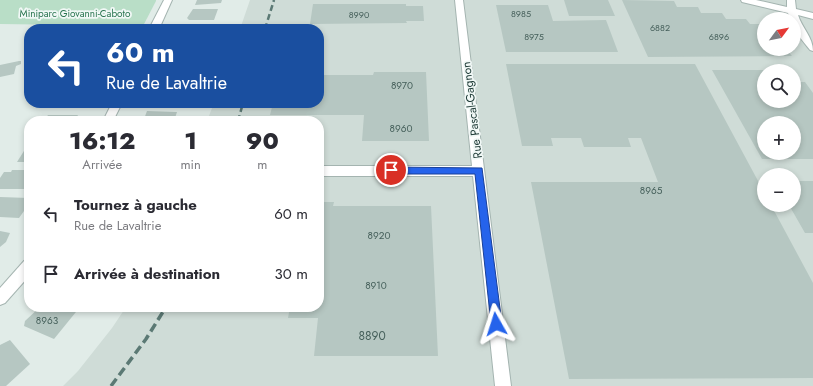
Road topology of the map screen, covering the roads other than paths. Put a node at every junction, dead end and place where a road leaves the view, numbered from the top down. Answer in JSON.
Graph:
{"nodes":[{"id":1,"x":168,"y":0,"type":"edge"},
{"id":2,"x":459,"y":0,"type":"edge"},
{"id":3,"x":745,"y":0,"type":"edge"},
{"id":4,"x":791,"y":0,"type":"edge"},
{"id":5,"x":791,"y":11,"type":"junction"},
{"id":6,"x":813,"y":16,"type":"edge"},
{"id":7,"x":156,"y":24,"type":"edge"},
{"id":8,"x":813,"y":48,"type":"edge"},
{"id":9,"x":324,"y":171,"type":"edge"},
{"id":10,"x":479,"y":171,"type":"junction"},
{"id":11,"x":24,"y":272,"type":"edge"},
{"id":12,"x":0,"y":298,"type":"edge"},
{"id":13,"x":503,"y":386,"type":"edge"}],
"edges":[{"from":1,"to":7,"type":"street"},
{"from":2,"to":10,"type":"street","name":"Rue Pascal-Gagnon"},
{"from":3,"to":5,"type":"street"},
{"from":4,"to":5,"type":"street"},
{"from":5,"to":6,"type":"street"},
{"from":5,"to":8,"type":"street"},
{"from":9,"to":10,"type":"street"},
{"from":10,"to":13,"type":"street","name":"Rue Pascal-Gagnon"},
{"from":11,"to":12,"type":"street"}]}
